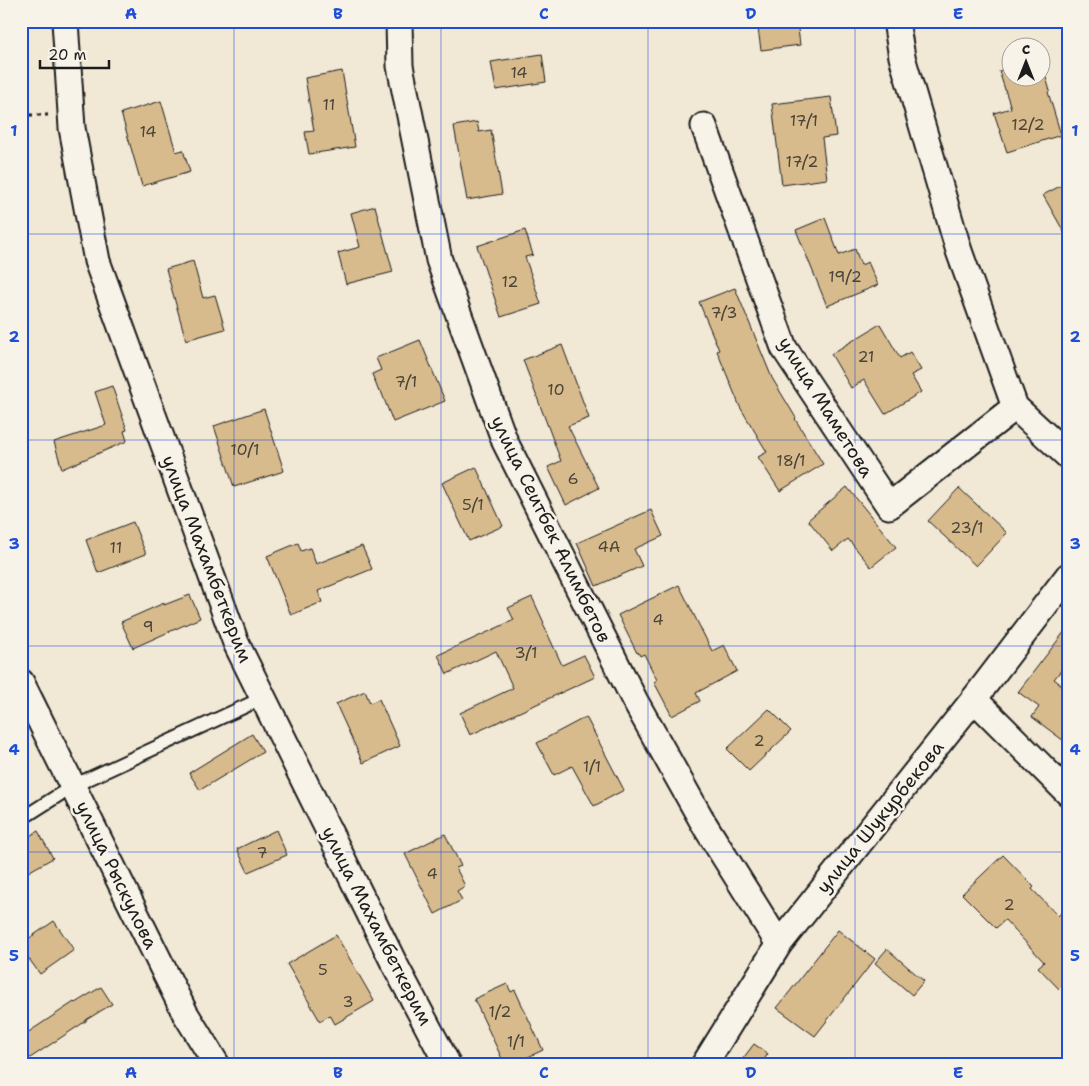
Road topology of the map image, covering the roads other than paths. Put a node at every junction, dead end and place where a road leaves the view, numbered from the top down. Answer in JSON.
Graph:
{"nodes":[{"id":1,"x":65,"y":21,"type":"edge"},
{"id":2,"x":399,"y":21,"type":"edge"},
{"id":3,"x":896,"y":21,"type":"edge"},
{"id":4,"x":704,"y":126,"type":"dead end"},
{"id":5,"x":1015,"y":407,"type":"junction"},
{"id":6,"x":1068,"y":456,"type":"edge"},
{"id":7,"x":1068,"y":576,"type":"edge"},
{"id":8,"x":21,"y":682,"type":"edge"},
{"id":9,"x":263,"y":698,"type":"junction"},
{"id":10,"x":974,"y":699,"type":"junction"},
{"id":11,"x":73,"y":786,"type":"junction"},
{"id":12,"x":1068,"y":792,"type":"edge"},
{"id":13,"x":21,"y":819,"type":"edge"},
{"id":14,"x":779,"y":944,"type":"junction"},
{"id":15,"x":217,"y":1065,"type":"edge"},
{"id":16,"x":448,"y":1065,"type":"edge"},
{"id":17,"x":704,"y":1065,"type":"edge"}],
"edges":[{"from":1,"to":9,"type":"street","name":"улица Махамбеткерим"},
{"from":2,"to":14,"type":"street","name":"улица Сеитбек Алимбетов"},
{"from":3,"to":5,"type":"street"},
{"from":4,"to":5,"type":"street","name":"улица Маметова"},
{"from":5,"to":6,"type":"street"},
{"from":7,"to":10,"type":"street","name":"улица Шукурбекова"},
{"from":8,"to":11,"type":"street","name":"улица Рыскулова"},
{"from":9,"to":11,"type":"lane"},
{"from":9,"to":16,"type":"street","name":"улица Махамбеткерим"},
{"from":10,"to":12,"type":"street"},
{"from":10,"to":14,"type":"street","name":"улица Шукурбекова"},
{"from":11,"to":13,"type":"lane"},
{"from":11,"to":15,"type":"street","name":"улица Рыскулова"},
{"from":14,"to":17,"type":"street","name":"улица Шукурбекова"}]}
